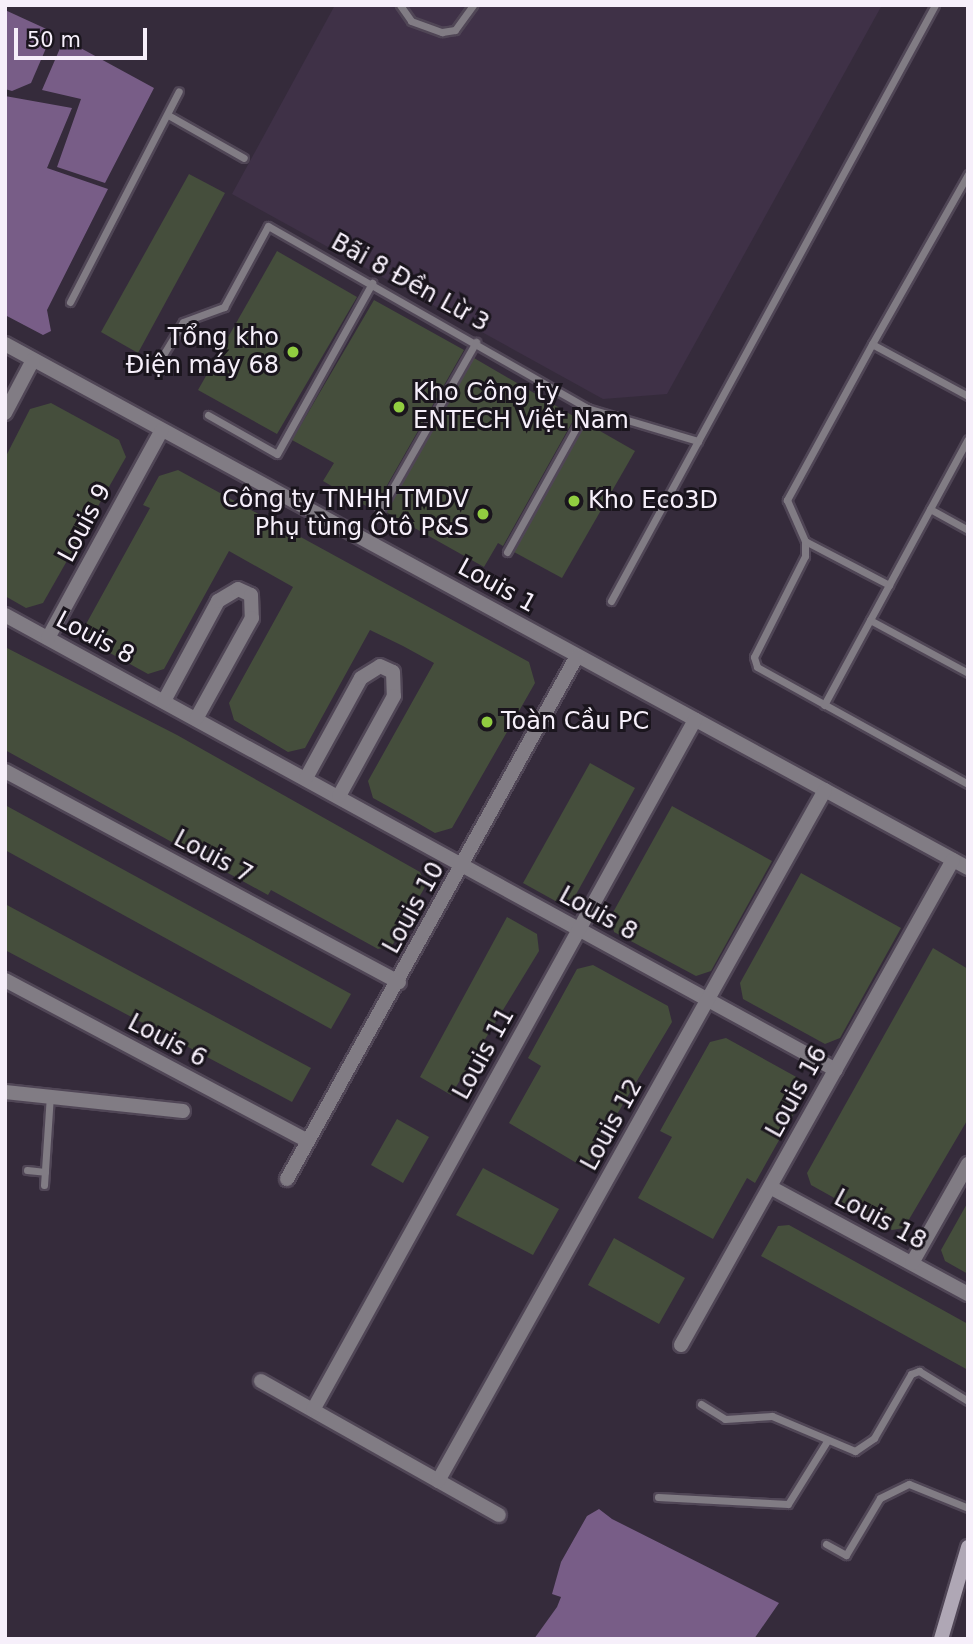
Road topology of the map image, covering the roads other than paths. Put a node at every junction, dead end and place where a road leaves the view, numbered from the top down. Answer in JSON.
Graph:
{"nodes":[{"id":1,"x":400,"y":5,"type":"edge"},
{"id":2,"x":473,"y":5,"type":"edge"},
{"id":3,"x":935,"y":5,"type":"edge"},
{"id":4,"x":180,"y":91,"type":"dead end"},
{"id":5,"x":168,"y":115,"type":"junction"},
{"id":6,"x":244,"y":158,"type":"dead end"},
{"id":7,"x":968,"y":174,"type":"edge"},
{"id":8,"x":372,"y":284,"type":"junction"},
{"id":9,"x":70,"y":302,"type":"dead end"},
{"id":10,"x":476,"y":342,"type":"junction"},
{"id":11,"x":872,"y":344,"type":"junction"},
{"id":12,"x":5,"y":345,"type":"edge"},
{"id":13,"x":33,"y":360,"type":"junction"},
{"id":14,"x":160,"y":360,"type":"dead end"},
{"id":15,"x":968,"y":396,"type":"edge"},
{"id":16,"x":587,"y":408,"type":"junction"},
{"id":17,"x":5,"y":413,"type":"edge"},
{"id":18,"x":208,"y":415,"type":"dead end"},
{"id":19,"x":162,"y":430,"type":"junction"},
{"id":20,"x":968,"y":439,"type":"edge"},
{"id":21,"x":698,"y":441,"type":"junction"},
{"id":22,"x":930,"y":509,"type":"junction"},
{"id":23,"x":379,"y":512,"type":"dead end"},
{"id":24,"x":968,"y":530,"type":"edge"},
{"id":25,"x":805,"y":541,"type":"junction"},
{"id":26,"x":507,"y":552,"type":"dead end"},
{"id":27,"x":889,"y":585,"type":"junction"},
{"id":28,"x":611,"y":601,"type":"dead end"},
{"id":29,"x":5,"y":615,"type":"edge"},
{"id":30,"x":870,"y":620,"type":"junction"},
{"id":31,"x":48,"y":638,"type":"junction"},
{"id":32,"x":577,"y":656,"type":"junction"},
{"id":33,"x":968,"y":673,"type":"edge"},
{"id":34,"x":164,"y":701,"type":"junction"},
{"id":35,"x":824,"y":705,"type":"junction"},
{"id":36,"x":196,"y":719,"type":"junction"},
{"id":37,"x":695,"y":720,"type":"junction"},
{"id":38,"x":5,"y":771,"type":"edge"},
{"id":39,"x":306,"y":778,"type":"junction"},
{"id":40,"x":968,"y":784,"type":"edge"},
{"id":41,"x":825,"y":790,"type":"junction"},
{"id":42,"x":339,"y":796,"type":"junction"},
{"id":43,"x":953,"y":860,"type":"junction"},
{"id":44,"x":464,"y":865,"type":"junction"},
{"id":45,"x":968,"y":868,"type":"edge"},
{"id":46,"x":580,"y":930,"type":"junction"},
{"id":47,"x":5,"y":980,"type":"edge"},
{"id":48,"x":399,"y":982,"type":"junction"},
{"id":49,"x":707,"y":1000,"type":"junction"},
{"id":50,"x":836,"y":1070,"type":"junction"},
{"id":51,"x":5,"y":1092,"type":"edge"},
{"id":52,"x":50,"y":1094,"type":"junction"},
{"id":53,"x":183,"y":1111,"type":"dead end"},
{"id":54,"x":308,"y":1141,"type":"junction"},
{"id":55,"x":968,"y":1164,"type":"edge"},
{"id":56,"x":27,"y":1170,"type":"dead end"},
{"id":57,"x":45,"y":1172,"type":"junction"},
{"id":58,"x":287,"y":1179,"type":"dead end"},
{"id":59,"x":44,"y":1185,"type":"dead end"},
{"id":60,"x":770,"y":1187,"type":"junction"},
{"id":61,"x":912,"y":1263,"type":"junction"},
{"id":62,"x":968,"y":1294,"type":"edge"},
{"id":63,"x":681,"y":1345,"type":"dead end"},
{"id":64,"x":261,"y":1381,"type":"dead end"},
{"id":65,"x":968,"y":1401,"type":"edge"},
{"id":66,"x":701,"y":1404,"type":"dead end"},
{"id":67,"x":313,"y":1410,"type":"junction"},
{"id":68,"x":827,"y":1441,"type":"junction"},
{"id":69,"x":438,"y":1481,"type":"junction"},
{"id":70,"x":658,"y":1497,"type":"dead end"},
{"id":71,"x":968,"y":1508,"type":"edge"},
{"id":72,"x":499,"y":1515,"type":"dead end"},
{"id":73,"x":826,"y":1544,"type":"dead end"},
{"id":74,"x":968,"y":1547,"type":"edge"},
{"id":75,"x":941,"y":1639,"type":"edge"}],
"edges":[{"from":1,"to":2,"type":"lane"},
{"from":3,"to":21,"type":"lane"},
{"from":4,"to":5,"type":"lane"},
{"from":5,"to":6,"type":"lane"},
{"from":5,"to":9,"type":"lane"},
{"from":7,"to":11,"type":"lane"},
{"from":8,"to":10,"type":"lane","name":"Bãi 8 Đền Lừ 3"},
{"from":8,"to":14,"type":"lane","name":"Bãi 8 Đền Lừ 3"},
{"from":8,"to":18,"type":"lane"},
{"from":10,"to":16,"type":"lane","name":"Bãi 8 Đền Lừ 3"},
{"from":10,"to":23,"type":"lane"},
{"from":11,"to":15,"type":"lane"},
{"from":11,"to":25,"type":"lane"},
{"from":12,"to":13,"type":"street","name":"Louis 1"},
{"from":13,"to":17,"type":"street"},
{"from":13,"to":19,"type":"street","name":"Louis 1"},
{"from":16,"to":21,"type":"lane","name":"Bãi 8 Đền Lừ 3"},
{"from":16,"to":26,"type":"lane"},
{"from":19,"to":31,"type":"street","name":"Louis 9"},
{"from":19,"to":32,"type":"street","name":"Louis 1"},
{"from":20,"to":22,"type":"lane"},
{"from":21,"to":28,"type":"lane"},
{"from":22,"to":24,"type":"lane"},
{"from":22,"to":27,"type":"lane"},
{"from":25,"to":27,"type":"lane"},
{"from":25,"to":35,"type":"lane"},
{"from":27,"to":30,"type":"lane"},
{"from":29,"to":31,"type":"street","name":"Louis 8"},
{"from":30,"to":33,"type":"lane"},
{"from":30,"to":35,"type":"lane"},
{"from":31,"to":34,"type":"street","name":"Louis 8"},
{"from":32,"to":37,"type":"street","name":"Louis 1"},
{"from":32,"to":44,"type":"street","name":"Louis 10"},
{"from":34,"to":36,"type":"street","name":"Louis 8"},
{"from":34,"to":36,"type":"street"},
{"from":35,"to":40,"type":"lane"},
{"from":36,"to":39,"type":"street","name":"Louis 8"},
{"from":37,"to":41,"type":"street","name":"Louis 1"},
{"from":37,"to":46,"type":"street","name":"Louis 11"},
{"from":38,"to":48,"type":"street","name":"Louis 7"},
{"from":39,"to":42,"type":"street","name":"Louis 8"},
{"from":39,"to":42,"type":"street"},
{"from":41,"to":43,"type":"street","name":"Louis 1"},
{"from":41,"to":49,"type":"street","name":"Louis 12"},
{"from":42,"to":44,"type":"street","name":"Louis 8"},
{"from":43,"to":45,"type":"street","name":"Louis 1"},
{"from":43,"to":50,"type":"street","name":"Louis 16"},
{"from":44,"to":46,"type":"street","name":"Louis 8"},
{"from":44,"to":48,"type":"street","name":"Louis 10"},
{"from":46,"to":49,"type":"street","name":"Louis 8"},
{"from":46,"to":67,"type":"street","name":"Louis 11"},
{"from":47,"to":54,"type":"street","name":"Louis 6"},
{"from":48,"to":54,"type":"street","name":"Louis 10"},
{"from":49,"to":50,"type":"street","name":"Louis 8"},
{"from":49,"to":69,"type":"street","name":"Louis 12"},
{"from":50,"to":60,"type":"street","name":"Louis 16"},
{"from":51,"to":52,"type":"street"},
{"from":52,"to":53,"type":"street"},
{"from":52,"to":57,"type":"lane"},
{"from":54,"to":58,"type":"street","name":"Louis 10"},
{"from":55,"to":61,"type":"street"},
{"from":56,"to":57,"type":"lane"},
{"from":57,"to":59,"type":"lane"},
{"from":60,"to":61,"type":"street","name":"Louis 18"},
{"from":60,"to":63,"type":"street","name":"Louis 16"},
{"from":61,"to":62,"type":"street","name":"Louis 18"},
{"from":64,"to":67,"type":"street"},
{"from":65,"to":68,"type":"lane"},
{"from":66,"to":68,"type":"lane"},
{"from":67,"to":69,"type":"street"},
{"from":68,"to":70,"type":"lane"},
{"from":69,"to":72,"type":"street"},
{"from":71,"to":73,"type":"lane"},
{"from":74,"to":75,"type":"main road"}]}
